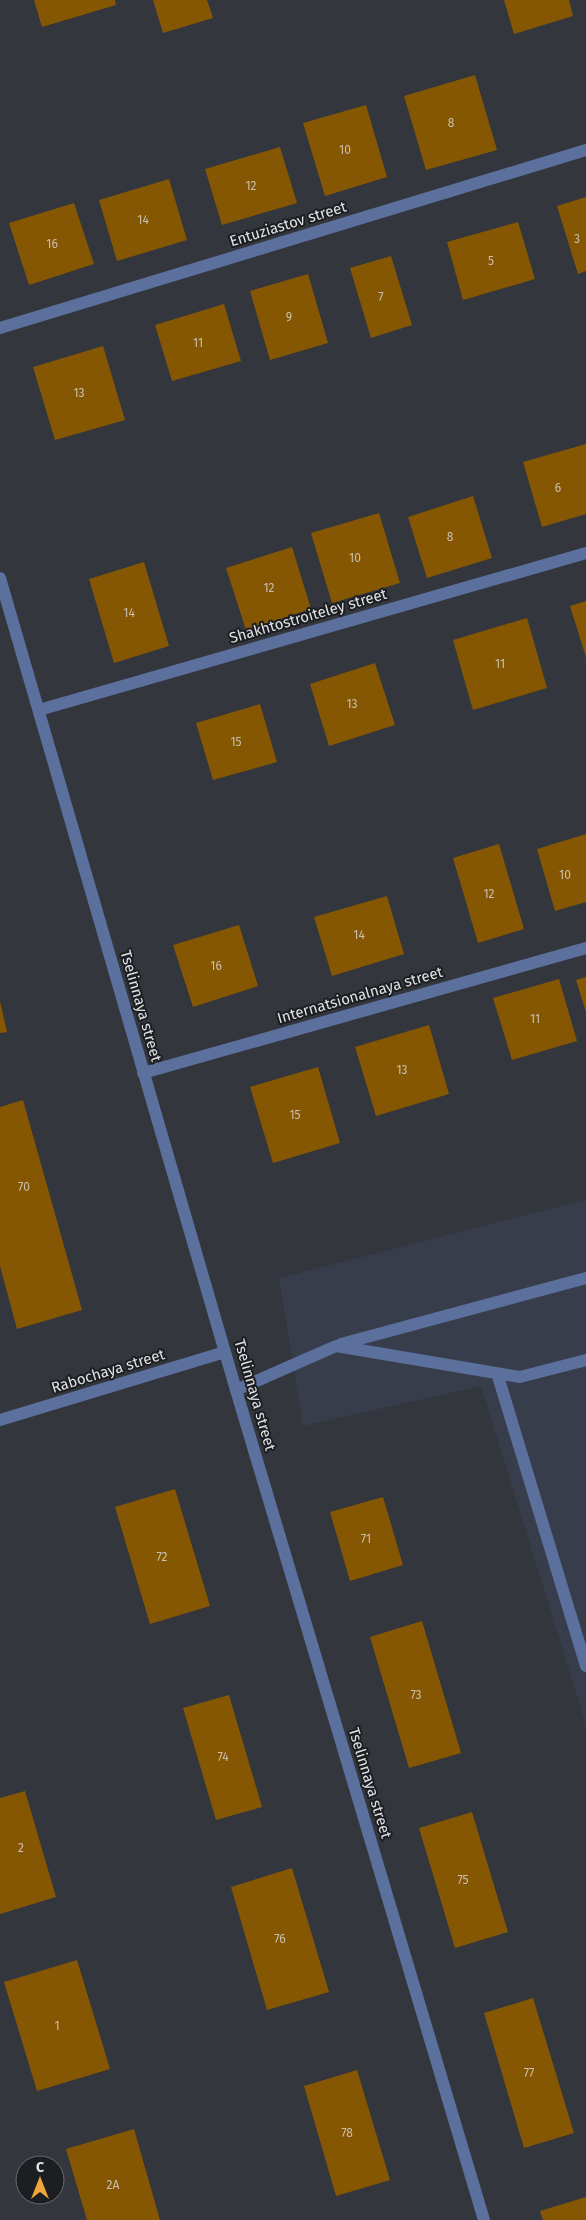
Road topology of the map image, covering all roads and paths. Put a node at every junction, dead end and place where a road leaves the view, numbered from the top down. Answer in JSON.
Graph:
{"nodes":[{"id":1,"x":586,"y":150,"type":"edge"},
{"id":2,"x":0,"y":328,"type":"edge"},
{"id":3,"x":586,"y":553,"type":"edge"},
{"id":4,"x":0,"y":578,"type":"edge"},
{"id":5,"x":39,"y":710,"type":"junction"},
{"id":6,"x":586,"y":948,"type":"edge"},
{"id":7,"x":144,"y":1072,"type":"junction"},
{"id":8,"x":586,"y":1278,"type":"edge"},
{"id":9,"x":336,"y":1346,"type":"junction"},
{"id":10,"x":225,"y":1352,"type":"junction"},
{"id":11,"x":586,"y":1360,"type":"edge"},
{"id":12,"x":497,"y":1374,"type":"junction"},
{"id":13,"x":236,"y":1390,"type":"junction"},
{"id":14,"x":0,"y":1420,"type":"edge"},
{"id":15,"x":586,"y":1666,"type":"edge"},
{"id":16,"x":484,"y":2220,"type":"edge"}],
"edges":[{"from":1,"to":2,"type":"street","name":"Entuziastov street"},
{"from":3,"to":5,"type":"street","name":"Shakhtostroiteley street"},
{"from":4,"to":5,"type":"street","name":"Tselinnaya street"},
{"from":5,"to":7,"type":"street","name":"Tselinnaya street"},
{"from":6,"to":7,"type":"street","name":"Internatsionalnaya street"},
{"from":7,"to":10,"type":"street","name":"Tselinnaya street"},
{"from":8,"to":9,"type":"street"},
{"from":9,"to":12,"type":"street"},
{"from":9,"to":13,"type":"street"},
{"from":10,"to":13,"type":"street","name":"Tselinnaya street"},
{"from":10,"to":14,"type":"street","name":"Rabochaya street"},
{"from":11,"to":12,"type":"street"},
{"from":12,"to":15,"type":"street"},
{"from":13,"to":16,"type":"street","name":"Tselinnaya street"}]}
